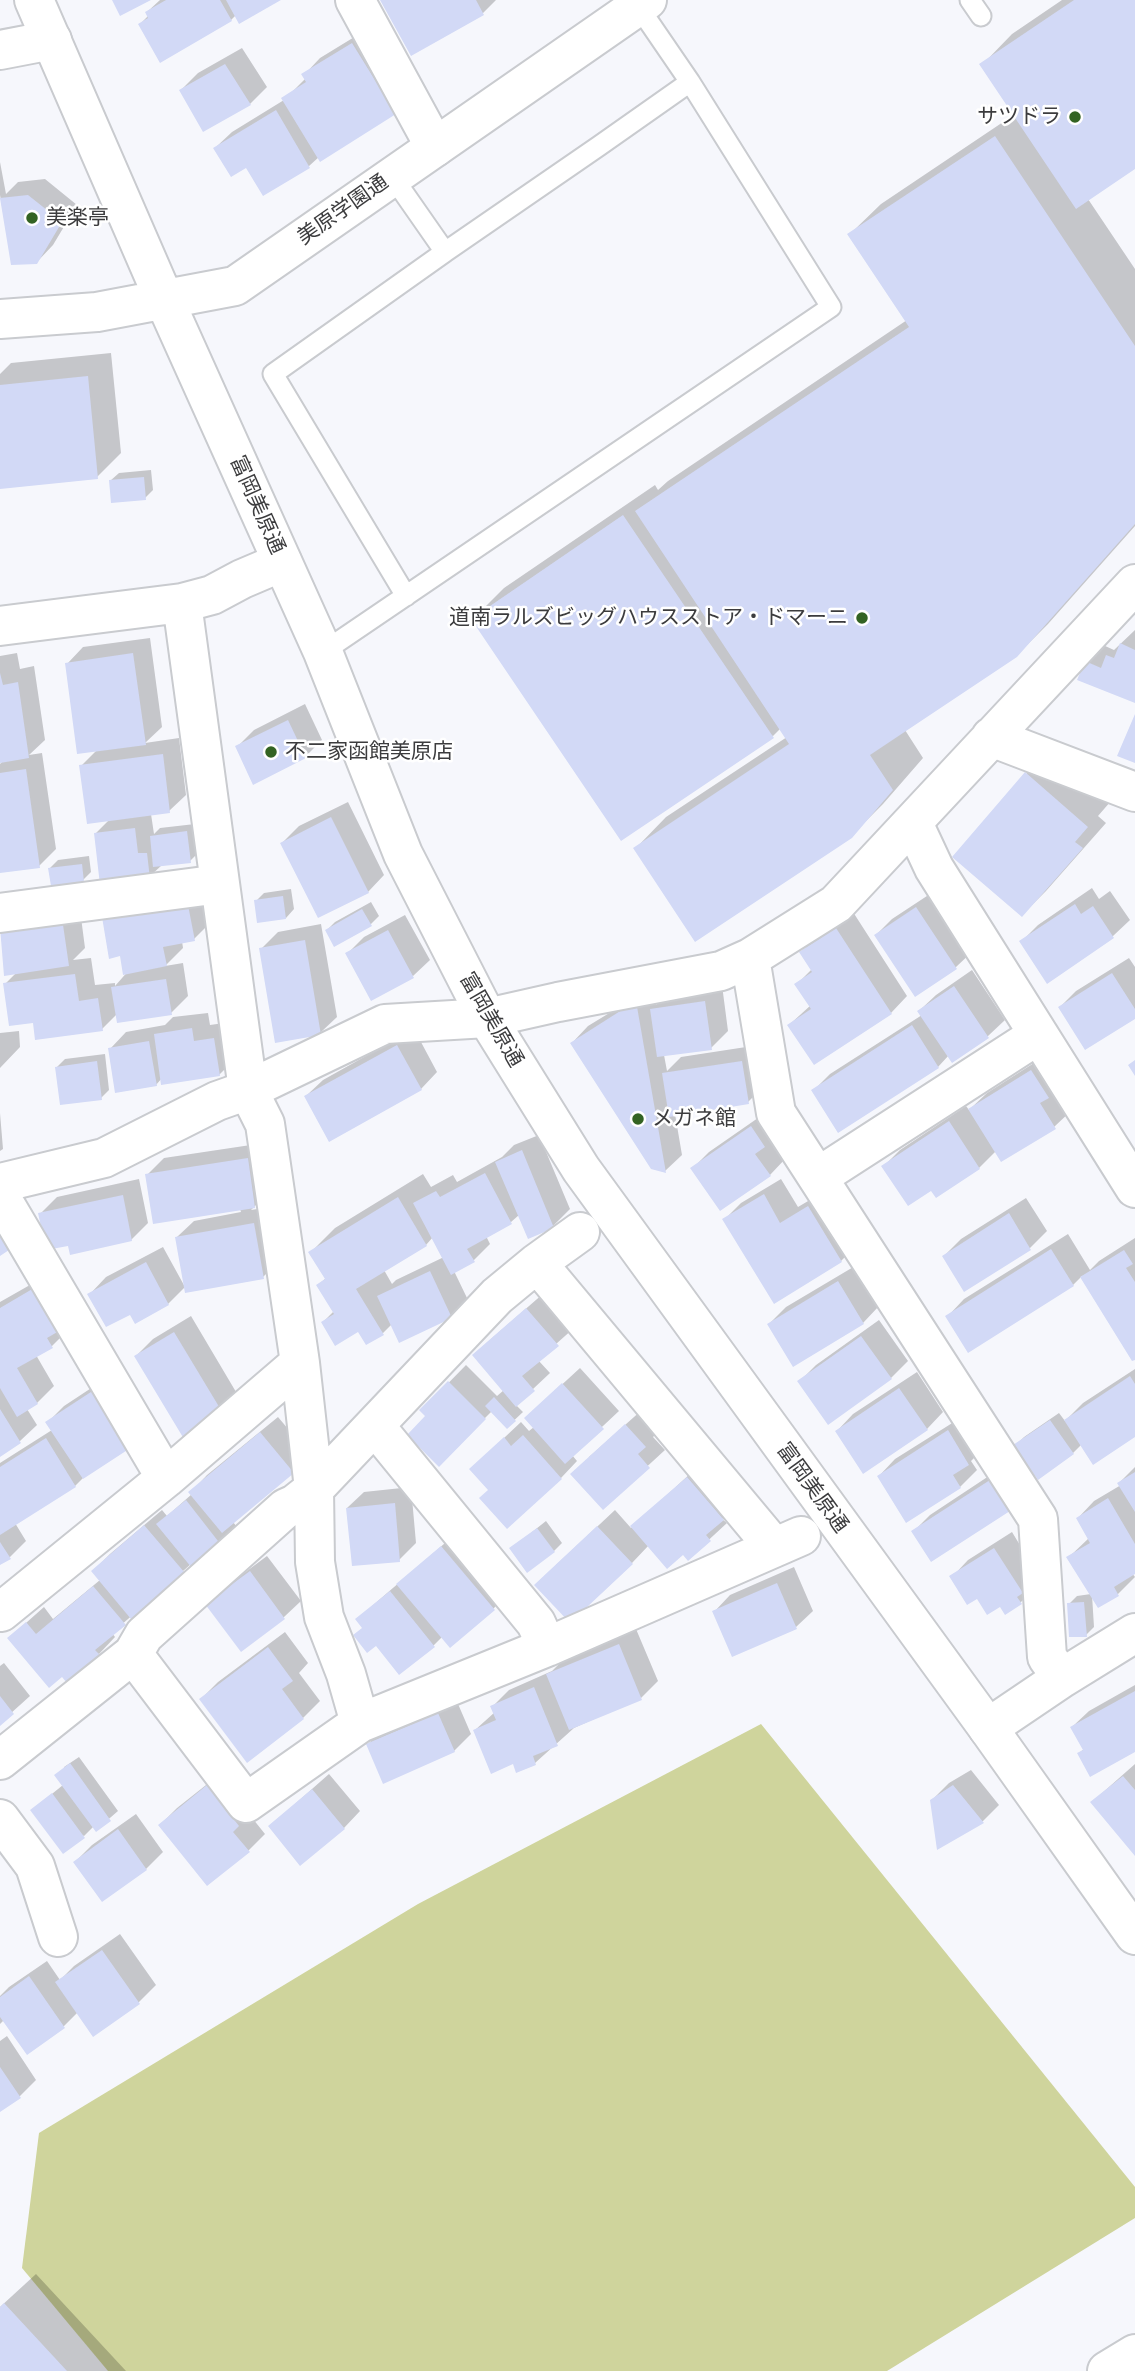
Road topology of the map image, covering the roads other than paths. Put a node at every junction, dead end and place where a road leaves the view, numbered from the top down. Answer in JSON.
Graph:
{"nodes":[{"id":1,"x":34,"y":0,"type":"edge"},
{"id":2,"x":355,"y":0,"type":"edge"},
{"id":3,"x":642,"y":3,"type":"edge"},
{"id":4,"x":52,"y":40,"type":"junction"},
{"id":5,"x":0,"y":50,"type":"edge"},
{"id":6,"x":690,"y":82,"type":"junction"},
{"id":7,"x":435,"y":147,"type":"junction"},
{"id":8,"x":392,"y":176,"type":"junction"},
{"id":9,"x":445,"y":252,"type":"junction"},
{"id":10,"x":164,"y":299,"type":"junction"},
{"id":11,"x":0,"y":319,"type":"edge"},
{"id":12,"x":282,"y":562,"type":"junction"},
{"id":13,"x":1135,"y":584,"type":"edge"},
{"id":14,"x":406,"y":596,"type":"junction"},
{"id":15,"x":182,"y":603,"type":"junction"},
{"id":16,"x":0,"y":626,"type":"edge"},
{"id":17,"x":323,"y":652,"type":"junction"},
{"id":18,"x":991,"y":737,"type":"junction"},
{"id":19,"x":1135,"y":792,"type":"edge"},
{"id":20,"x":913,"y":823,"type":"junction"},
{"id":21,"x":220,"y":884,"type":"junction"},
{"id":22,"x":0,"y":913,"type":"edge"},
{"id":23,"x":750,"y":958,"type":"junction"},
{"id":24,"x":487,"y":1018,"type":"junction"},
{"id":25,"x":1038,"y":1035,"type":"junction"},
{"id":26,"x":248,"y":1090,"type":"junction"},
{"id":27,"x":818,"y":1177,"type":"junction"},
{"id":28,"x":0,"y":1183,"type":"edge"},
{"id":29,"x":1135,"y":1188,"type":"edge"},
{"id":30,"x":0,"y":1196,"type":"edge"},
{"id":31,"x":580,"y":1232,"type":"dead end"},
{"id":32,"x":537,"y":1264,"type":"junction"},
{"id":33,"x":300,"y":1363,"type":"junction"},
{"id":34,"x":375,"y":1426,"type":"junction"},
{"id":35,"x":166,"y":1478,"type":"junction"},
{"id":36,"x":314,"y":1489,"type":"junction"},
{"id":37,"x":0,"y":1610,"type":"edge"},
{"id":38,"x":1135,"y":1633,"type":"edge"},
{"id":39,"x":547,"y":1647,"type":"junction"},
{"id":40,"x":133,"y":1654,"type":"junction"},
{"id":41,"x":1062,"y":1678,"type":"junction"},
{"id":42,"x":360,"y":1723,"type":"junction"},
{"id":43,"x":988,"y":1728,"type":"junction"},
{"id":44,"x":0,"y":1760,"type":"edge"},
{"id":45,"x":0,"y":1819,"type":"edge"},
{"id":46,"x":1135,"y":1935,"type":"edge"},
{"id":47,"x":58,"y":1937,"type":"dead end"},
{"id":48,"x":1135,"y":2354,"type":"edge"},
{"id":49,"x":1107,"y":2371,"type":"edge"}],
"edges":[{"from":1,"to":4,"type":"street","name":"富岡美原通"},
{"from":2,"to":7,"type":"street"},
{"from":3,"to":6,"type":"lane"},
{"from":3,"to":7,"type":"street","name":"美原学園通"},
{"from":4,"to":5,"type":"street"},
{"from":4,"to":10,"type":"street","name":"富岡美原通"},
{"from":6,"to":9,"type":"lane"},
{"from":6,"to":14,"type":"lane"},
{"from":7,"to":8,"type":"street","name":"美原学園通"},
{"from":8,"to":9,"type":"lane"},
{"from":8,"to":10,"type":"street","name":"美原学園通"},
{"from":9,"to":14,"type":"lane"},
{"from":10,"to":11,"type":"street","name":"美原学園通"},
{"from":10,"to":12,"type":"street","name":"富岡美原通"},
{"from":12,"to":15,"type":"street"},
{"from":12,"to":17,"type":"street","name":"富岡美原通"},
{"from":13,"to":18,"type":"street"},
{"from":14,"to":17,"type":"lane"},
{"from":15,"to":16,"type":"street"},
{"from":15,"to":21,"type":"street"},
{"from":17,"to":24,"type":"street","name":"富岡美原通"},
{"from":18,"to":19,"type":"street"},
{"from":18,"to":20,"type":"street"},
{"from":20,"to":23,"type":"street"},
{"from":20,"to":25,"type":"street"},
{"from":21,"to":22,"type":"street"},
{"from":21,"to":26,"type":"street"},
{"from":23,"to":24,"type":"street"},
{"from":23,"to":27,"type":"street"},
{"from":24,"to":26,"type":"street"},
{"from":24,"to":43,"type":"street","name":"富岡美原通"},
{"from":25,"to":27,"type":"street"},
{"from":25,"to":29,"type":"street"},
{"from":26,"to":28,"type":"street"},
{"from":26,"to":33,"type":"street"},
{"from":27,"to":41,"type":"street"},
{"from":30,"to":35,"type":"street"},
{"from":31,"to":32,"type":"street"},
{"from":32,"to":34,"type":"street"},
{"from":32,"to":39,"type":"street"},
{"from":33,"to":35,"type":"street"},
{"from":33,"to":36,"type":"street"},
{"from":34,"to":36,"type":"street"},
{"from":34,"to":39,"type":"street"},
{"from":35,"to":37,"type":"street"},
{"from":36,"to":40,"type":"street"},
{"from":36,"to":42,"type":"street"},
{"from":38,"to":41,"type":"street"},
{"from":39,"to":42,"type":"street"},
{"from":40,"to":42,"type":"street"},
{"from":40,"to":44,"type":"street"},
{"from":41,"to":43,"type":"street"},
{"from":43,"to":46,"type":"street","name":"富岡美原通"},
{"from":45,"to":47,"type":"street"},
{"from":48,"to":49,"type":"street"}]}
